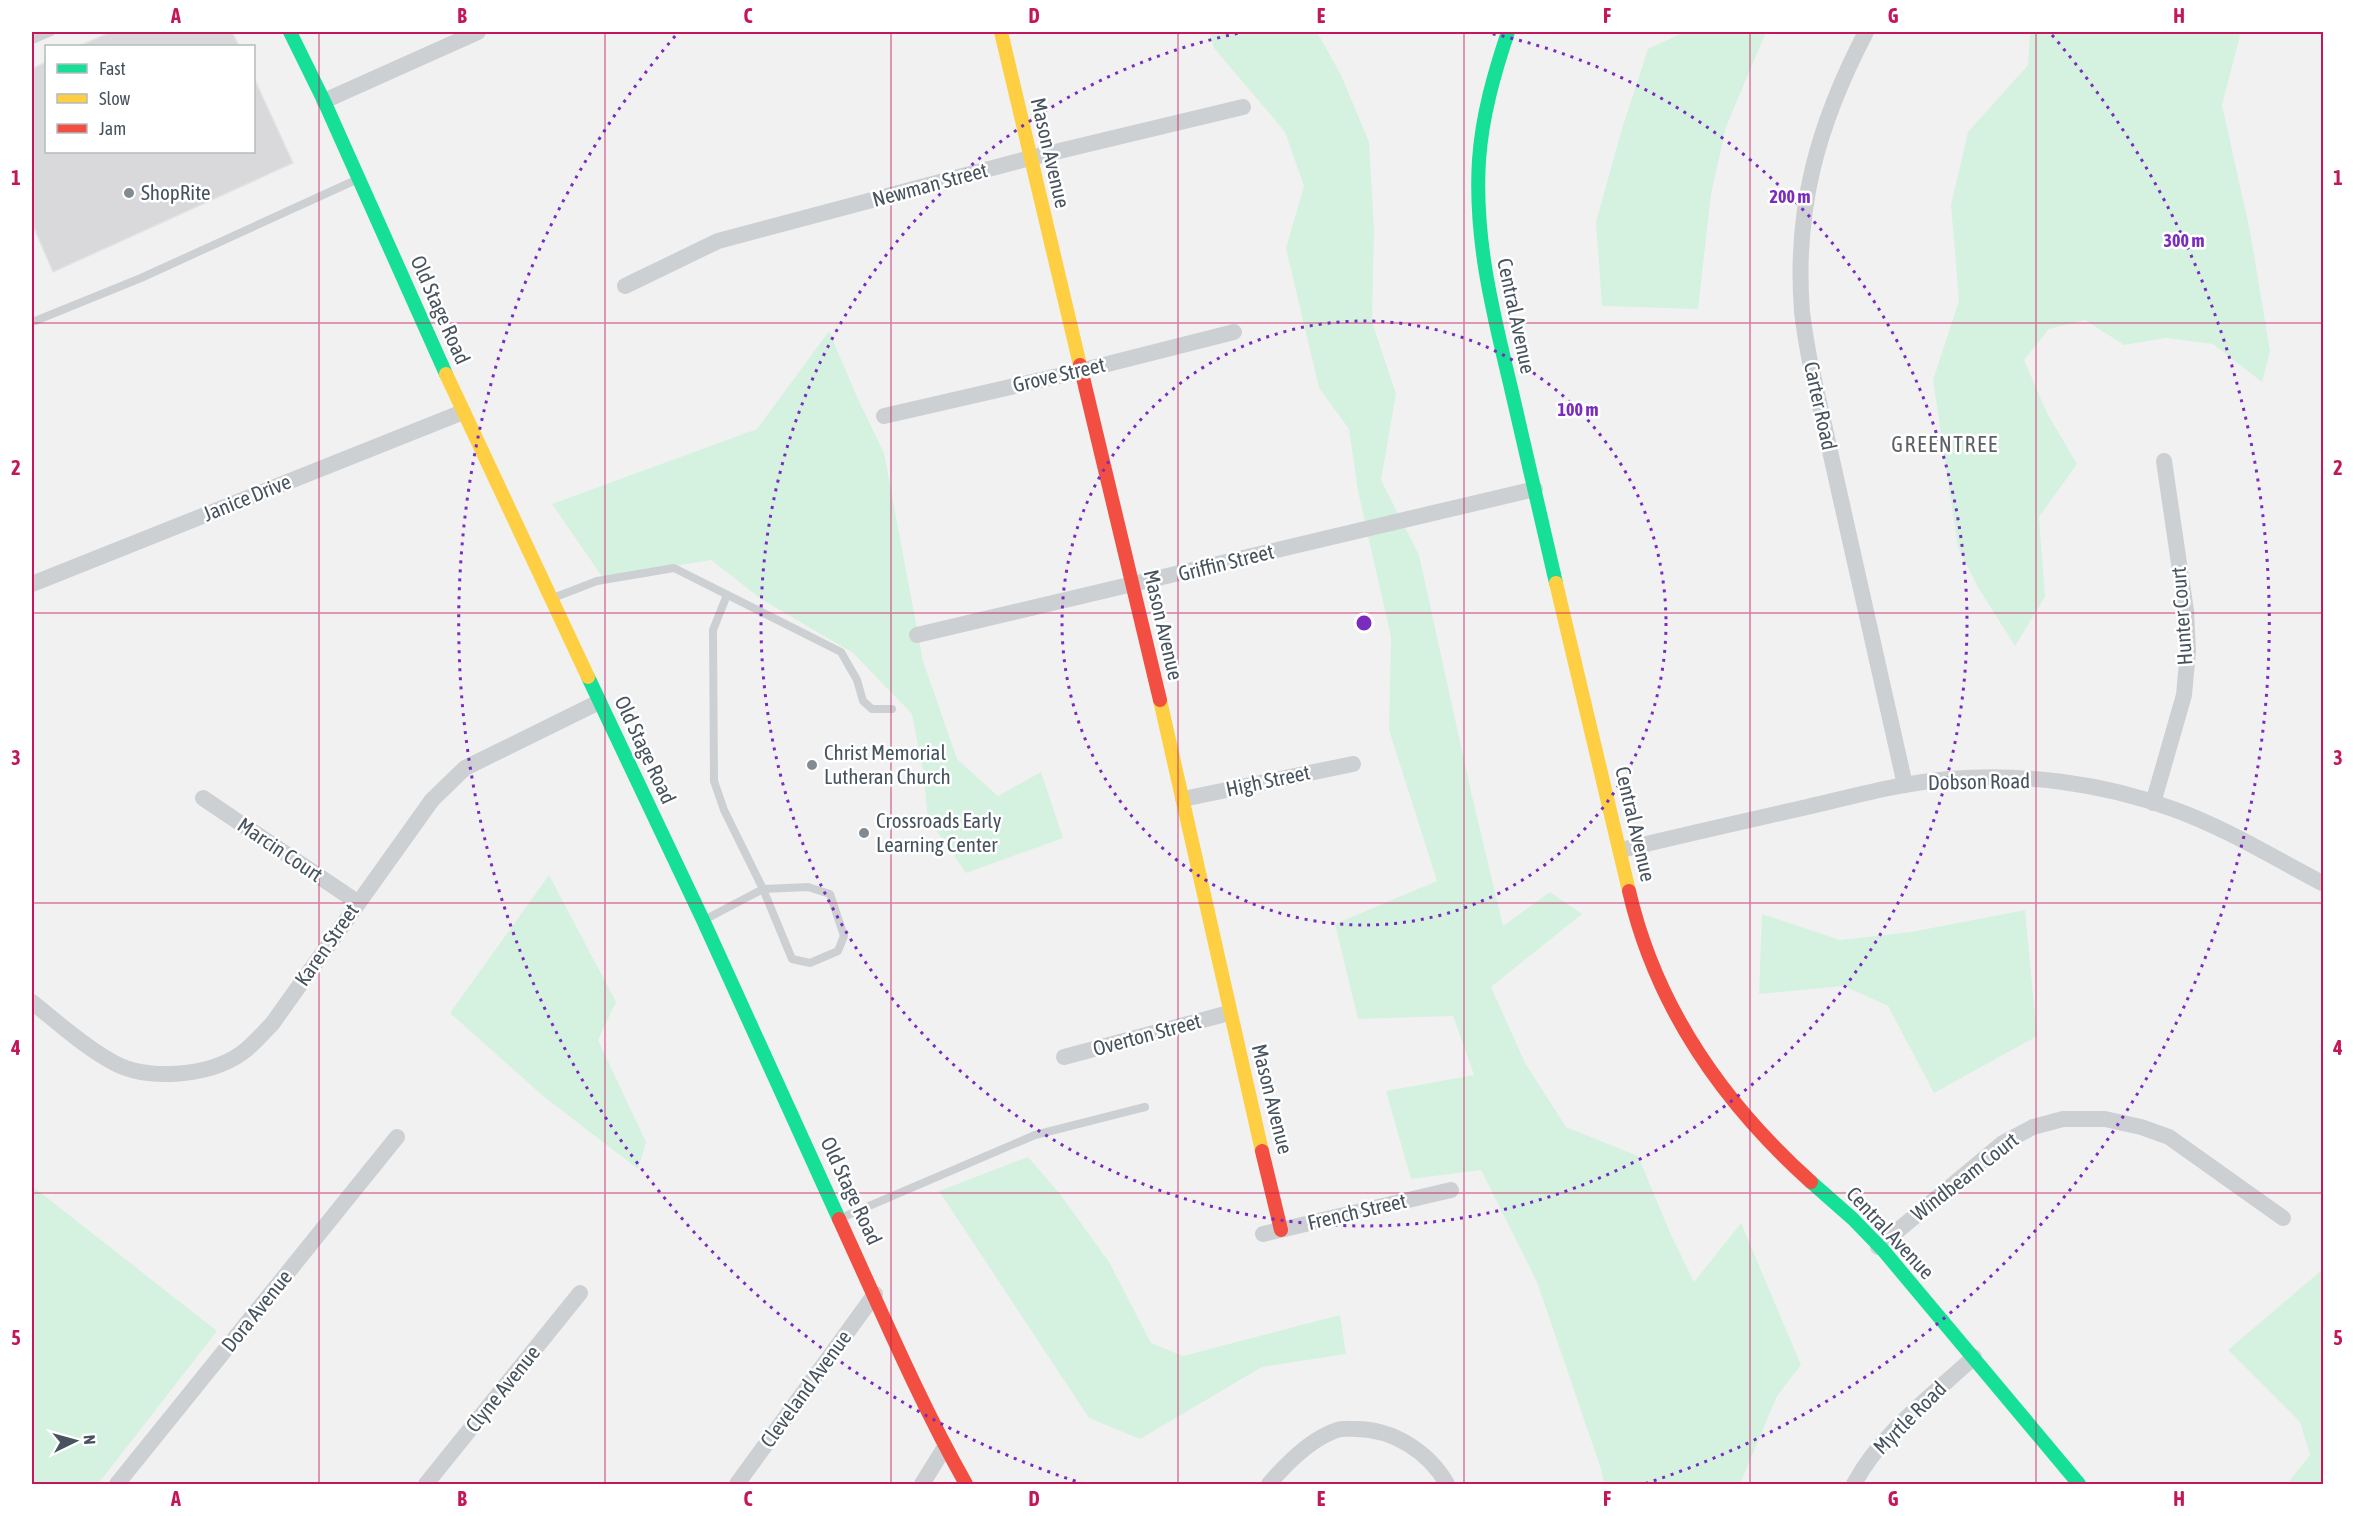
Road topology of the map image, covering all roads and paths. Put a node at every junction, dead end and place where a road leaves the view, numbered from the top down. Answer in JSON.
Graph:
{"nodes":[{"id":1,"x":51,"y":32,"type":"edge"},
{"id":2,"x":290,"y":32,"type":"edge"},
{"id":3,"x":478,"y":32,"type":"edge"},
{"id":4,"x":1001,"y":32,"type":"edge"},
{"id":5,"x":1508,"y":32,"type":"edge"},
{"id":6,"x":1866,"y":32,"type":"edge"},
{"id":7,"x":32,"y":40,"type":"edge"},
{"id":8,"x":324,"y":101,"type":"junction"},
{"id":9,"x":1243,"y":107,"type":"dead end"},
{"id":10,"x":1030,"y":158,"type":"junction"},
{"id":11,"x":358,"y":179,"type":"junction"},
{"id":12,"x":625,"y":286,"type":"dead end"},
{"id":13,"x":33,"y":319,"type":"edge"},
{"id":14,"x":1234,"y":332,"type":"dead end"},
{"id":15,"x":1080,"y":371,"type":"junction"},
{"id":16,"x":463,"y":412,"type":"junction"},
{"id":17,"x":884,"y":416,"type":"dead end"},
{"id":18,"x":2164,"y":462,"type":"dead end"},
{"id":19,"x":1535,"y":489,"type":"junction"},
{"id":20,"x":32,"y":584,"type":"edge"},
{"id":21,"x":1132,"y":585,"type":"junction"},
{"id":22,"x":727,"y":595,"type":"junction"},
{"id":23,"x":550,"y":600,"type":"junction"},
{"id":24,"x":917,"y":635,"type":"dead end"},
{"id":25,"x":599,"y":702,"type":"junction"},
{"id":26,"x":892,"y":710,"type":"dead end"},
{"id":27,"x":1353,"y":764,"type":"dead end"},
{"id":28,"x":1905,"y":785,"type":"junction"},
{"id":29,"x":203,"y":798,"type":"dead end"},
{"id":30,"x":1183,"y":799,"type":"junction"},
{"id":31,"x":2153,"y":803,"type":"junction"},
{"id":32,"x":1620,"y":850,"type":"junction"},
{"id":33,"x":2324,"y":884,"type":"edge"},
{"id":34,"x":763,"y":889,"type":"junction"},
{"id":35,"x":357,"y":902,"type":"junction"},
{"id":36,"x":703,"y":920,"type":"junction"},
{"id":37,"x":32,"y":1002,"type":"edge"},
{"id":38,"x":1229,"y":1013,"type":"junction"},
{"id":39,"x":1064,"y":1057,"type":"dead end"},
{"id":40,"x":1145,"y":1107,"type":"dead end"},
{"id":41,"x":397,"y":1137,"type":"dead end"},
{"id":42,"x":1451,"y":1190,"type":"dead end"},
{"id":43,"x":840,"y":1218,"type":"junction"},
{"id":44,"x":2283,"y":1218,"type":"dead end"},
{"id":45,"x":1281,"y":1230,"type":"junction"},
{"id":46,"x":1263,"y":1234,"type":"dead end"},
{"id":47,"x":1878,"y":1247,"type":"junction"},
{"id":48,"x":580,"y":1293,"type":"dead end"},
{"id":49,"x":875,"y":1294,"type":"junction"},
{"id":50,"x":1974,"y":1357,"type":"junction"},
{"id":51,"x":945,"y":1447,"type":"junction"},
{"id":52,"x":117,"y":1485,"type":"edge"},
{"id":53,"x":426,"y":1485,"type":"edge"},
{"id":54,"x":737,"y":1485,"type":"edge"},
{"id":55,"x":922,"y":1485,"type":"edge"},
{"id":56,"x":966,"y":1485,"type":"edge"},
{"id":57,"x":1269,"y":1485,"type":"edge"},
{"id":58,"x":1447,"y":1485,"type":"edge"},
{"id":59,"x":1854,"y":1485,"type":"edge"},
{"id":60,"x":2079,"y":1485,"type":"edge"}],
"edges":[{"from":1,"to":7,"type":"lane"},
{"from":2,"to":8,"type":"street","name":"Old Stage Road"},
{"from":3,"to":8,"type":"street"},
{"from":4,"to":10,"type":"street","name":"Mason Avenue"},
{"from":5,"to":19,"type":"street","name":"Central Avenue"},
{"from":6,"to":28,"type":"street","name":"Carter Road"},
{"from":8,"to":11,"type":"street","name":"Old Stage Road"},
{"from":9,"to":10,"type":"street","name":"Newman Street"},
{"from":10,"to":12,"type":"street","name":"Newman Street"},
{"from":10,"to":15,"type":"street","name":"Mason Avenue"},
{"from":11,"to":13,"type":"lane"},
{"from":11,"to":16,"type":"street","name":"Old Stage Road"},
{"from":14,"to":15,"type":"street","name":"Grove Street"},
{"from":15,"to":17,"type":"street","name":"Grove Street"},
{"from":15,"to":21,"type":"street","name":"Mason Avenue"},
{"from":16,"to":20,"type":"street","name":"Janice Drive"},
{"from":16,"to":23,"type":"street","name":"Old Stage Road"},
{"from":18,"to":31,"type":"street","name":"Hunter Court"},
{"from":19,"to":21,"type":"street","name":"Griffin Street"},
{"from":19,"to":32,"type":"street","name":"Central Avenue"},
{"from":21,"to":24,"type":"street","name":"Griffin Street"},
{"from":21,"to":30,"type":"street","name":"Mason Avenue"},
{"from":22,"to":23,"type":"lane"},
{"from":22,"to":26,"type":"lane"},
{"from":22,"to":34,"type":"lane"},
{"from":23,"to":25,"type":"street","name":"Old Stage Road"},
{"from":25,"to":35,"type":"street","name":"Karen Street"},
{"from":25,"to":36,"type":"street","name":"Old Stage Road"},
{"from":27,"to":30,"type":"street","name":"High Street"},
{"from":28,"to":31,"type":"street","name":"Dobson Road"},
{"from":28,"to":32,"type":"street","name":"Dobson Road"},
{"from":29,"to":35,"type":"street","name":"Marcin Court"},
{"from":30,"to":38,"type":"street","name":"Mason Avenue"},
{"from":31,"to":33,"type":"street","name":"Dobson Road"},
{"from":32,"to":47,"type":"street","name":"Central Avenue"},
{"from":34,"to":34,"type":"lane"},
{"from":34,"to":36,"type":"lane"},
{"from":35,"to":37,"type":"street","name":"Karen Street"},
{"from":36,"to":43,"type":"street","name":"Old Stage Road"},
{"from":38,"to":39,"type":"street","name":"Overton Street"},
{"from":38,"to":45,"type":"street","name":"Mason Avenue"},
{"from":40,"to":43,"type":"lane"},
{"from":41,"to":52,"type":"street","name":"Dora Avenue"},
{"from":42,"to":45,"type":"street","name":"French Street"},
{"from":43,"to":49,"type":"street","name":"Old Stage Road"},
{"from":44,"to":47,"type":"street","name":"Windbeam Court"},
{"from":45,"to":46,"type":"street","name":"French Street"},
{"from":47,"to":50,"type":"street","name":"Central Avenue"},
{"from":48,"to":53,"type":"street","name":"Clyne Avenue"},
{"from":49,"to":51,"type":"street","name":"Old Stage Road"},
{"from":49,"to":54,"type":"street","name":"Cleveland Avenue"},
{"from":50,"to":59,"type":"street","name":"Myrtle Road"},
{"from":50,"to":60,"type":"street","name":"Central Avenue"},
{"from":51,"to":55,"type":"street"},
{"from":51,"to":56,"type":"street","name":"Old Stage Road"},
{"from":57,"to":58,"type":"street"}]}
